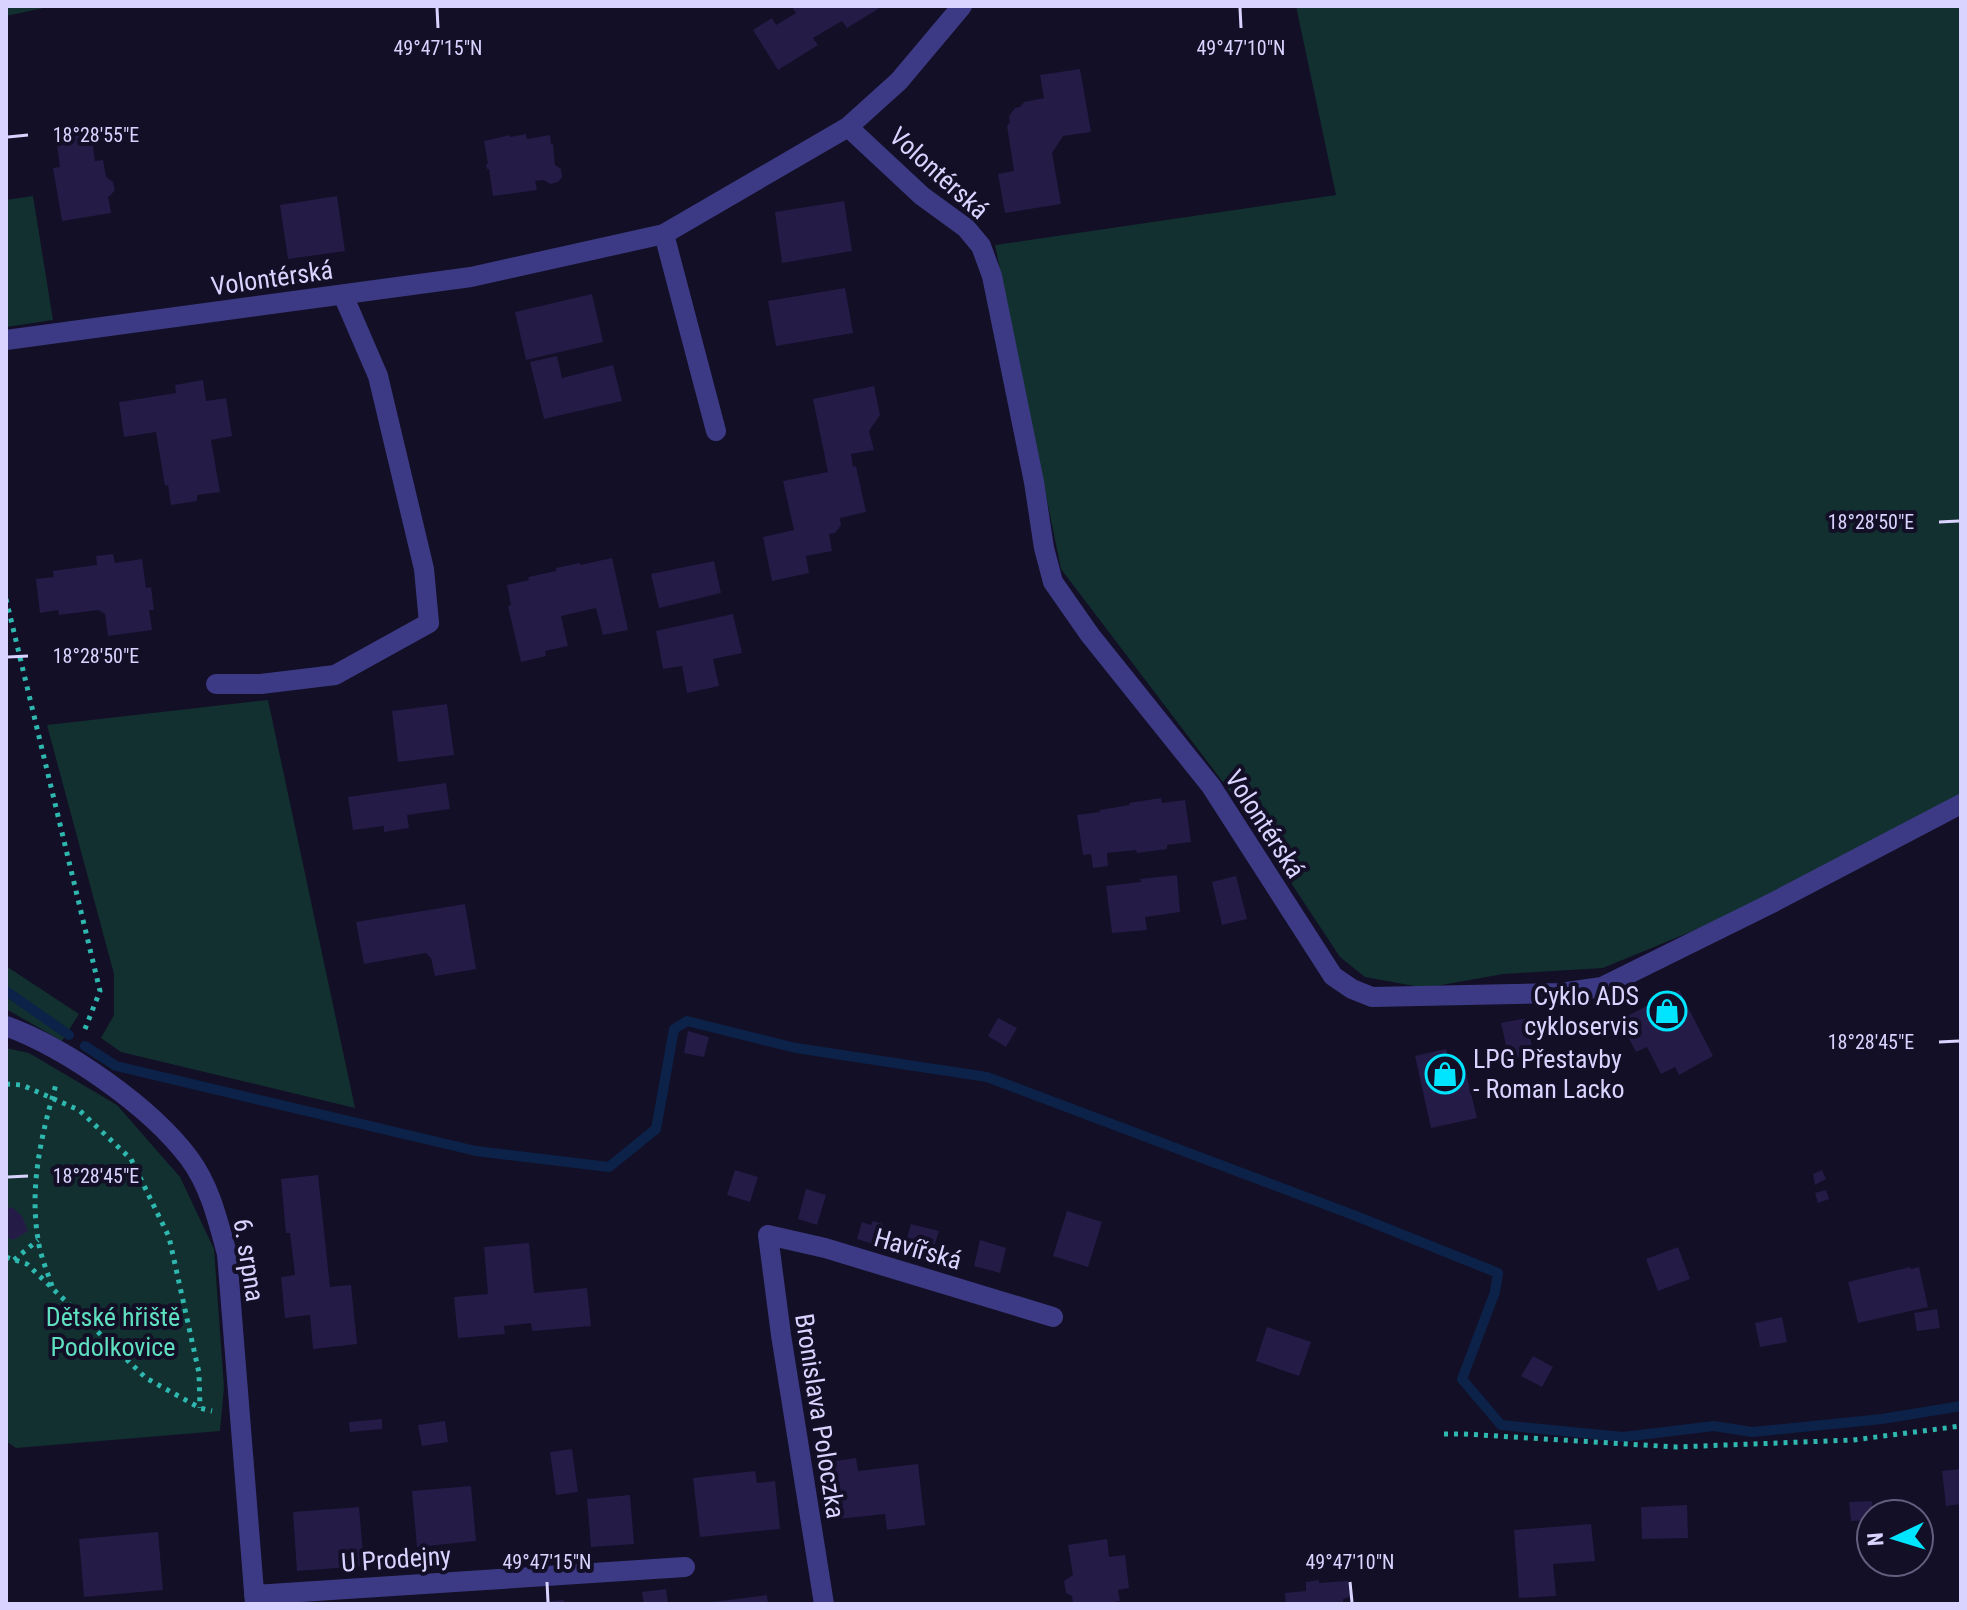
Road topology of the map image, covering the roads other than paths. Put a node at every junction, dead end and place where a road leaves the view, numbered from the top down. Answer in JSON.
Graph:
{"nodes":[{"id":1,"x":962,"y":6,"type":"edge"},
{"id":2,"x":848,"y":127,"type":"junction"},
{"id":3,"x":664,"y":234,"type":"junction"},
{"id":4,"x":343,"y":295,"type":"junction"},
{"id":5,"x":6,"y":340,"type":"edge"},
{"id":6,"x":716,"y":431,"type":"dead end"},
{"id":7,"x":216,"y":684,"type":"dead end"},
{"id":8,"x":1961,"y":804,"type":"edge"},
{"id":9,"x":6,"y":1026,"type":"edge"},
{"id":10,"x":768,"y":1235,"type":"joint"},
{"id":11,"x":1053,"y":1317,"type":"dead end"},
{"id":12,"x":685,"y":1567,"type":"dead end"},
{"id":13,"x":254,"y":1600,"type":"edge"},
{"id":14,"x":824,"y":1604,"type":"edge"}],
"edges":[{"from":1,"to":2,"type":"street","name":"Volontérská"},
{"from":2,"to":3,"type":"street","name":"Volontérská"},
{"from":2,"to":8,"type":"street","name":"Volontérská"},
{"from":3,"to":4,"type":"street","name":"Volontérská"},
{"from":3,"to":6,"type":"street"},
{"from":4,"to":5,"type":"street","name":"Volontérská"},
{"from":4,"to":7,"type":"street"},
{"from":9,"to":13,"type":"street","name":"6. srpna"},
{"from":10,"to":11,"type":"street","name":"Havířská"},
{"from":10,"to":14,"type":"street","name":"Bronislava Poloczka"},
{"from":12,"to":13,"type":"street","name":"U Prodejny"}]}
